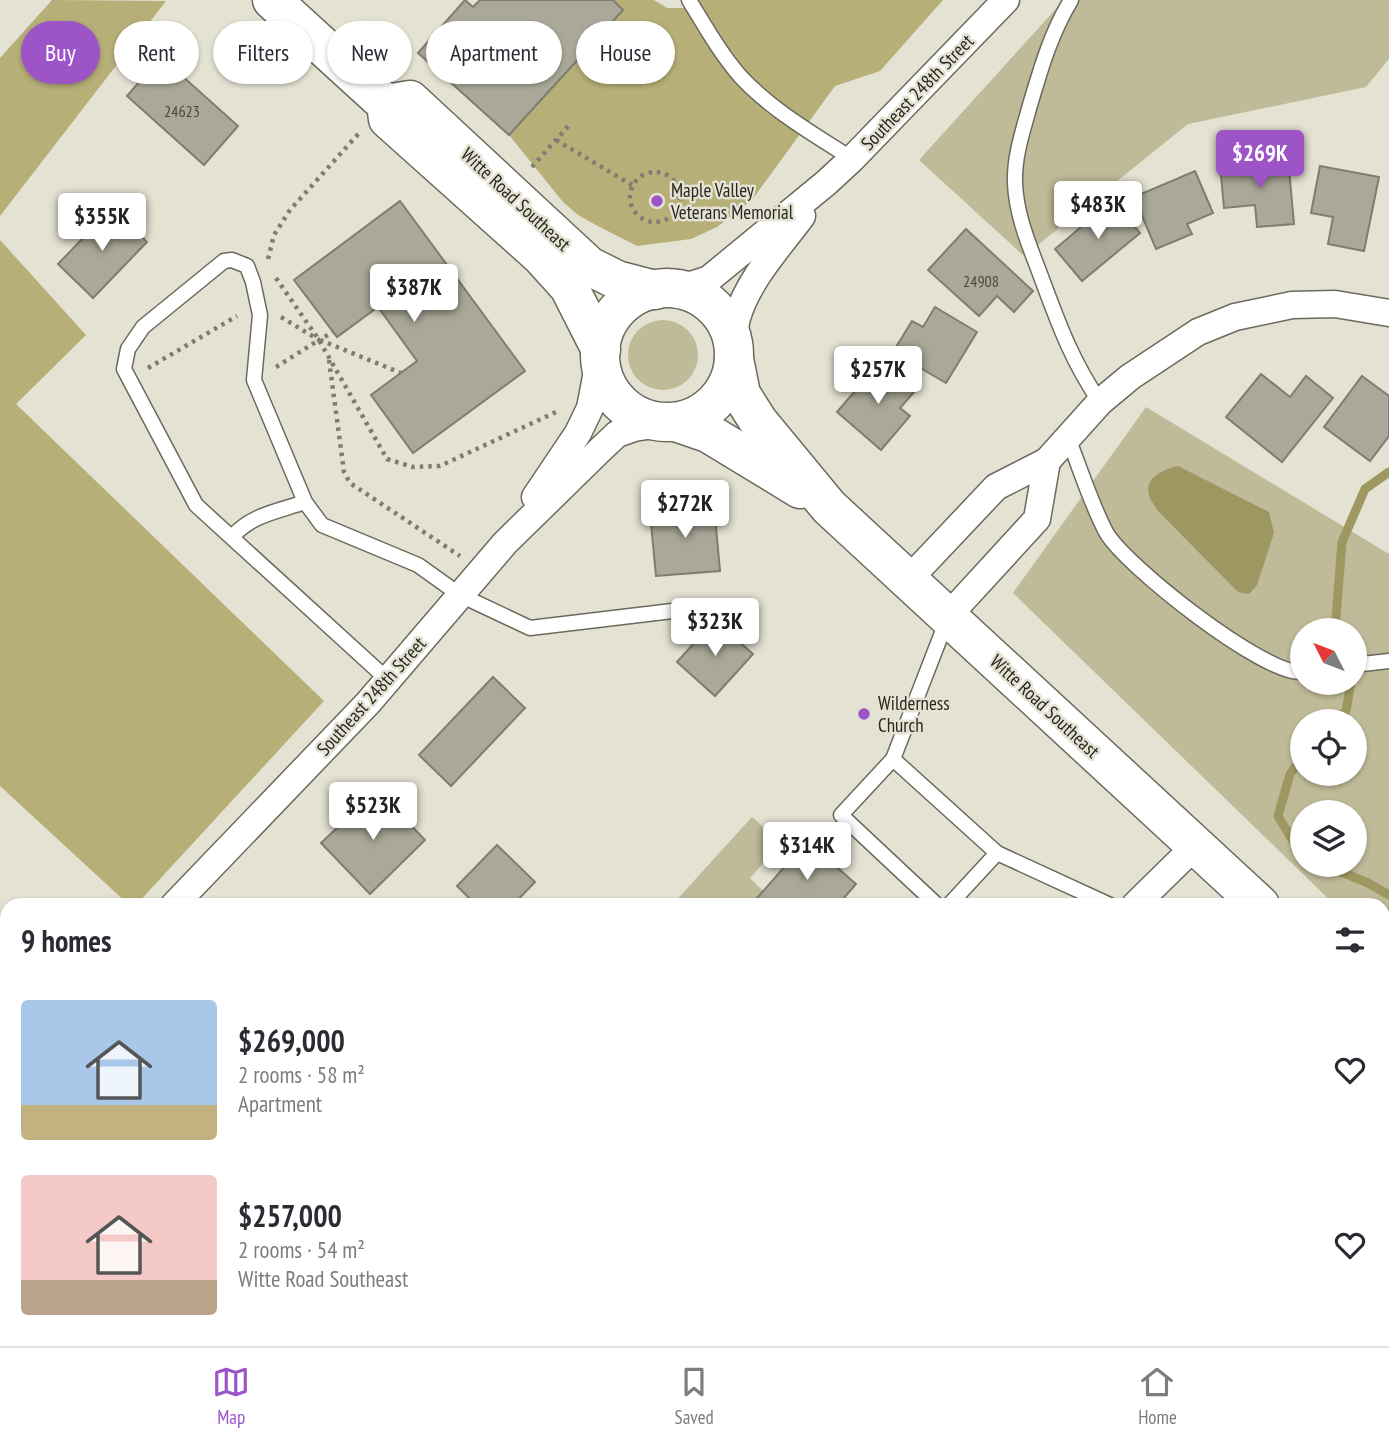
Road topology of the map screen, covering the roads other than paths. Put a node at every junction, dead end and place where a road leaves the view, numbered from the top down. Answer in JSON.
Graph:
{"nodes":[{"id":1,"x":272,"y":0,"type":"edge"},
{"id":2,"x":689,"y":0,"type":"edge"},
{"id":3,"x":1006,"y":0,"type":"edge"},
{"id":4,"x":1071,"y":0,"type":"edge"},
{"id":5,"x":386,"y":104,"type":"junction"},
{"id":6,"x":852,"y":159,"type":"junction"},
{"id":7,"x":826,"y":183,"type":"junction"},
{"id":8,"x":658,"y":289,"type":"junction"},
{"id":9,"x":1389,"y":313,"type":"edge"},
{"id":10,"x":601,"y":353,"type":"junction"},
{"id":11,"x":734,"y":355,"type":"junction"},
{"id":12,"x":1100,"y":402,"type":"junction"},
{"id":13,"x":674,"y":422,"type":"junction"},
{"id":14,"x":1068,"y":438,"type":"junction"},
{"id":15,"x":1047,"y":461,"type":"junction"},
{"id":16,"x":305,"y":502,"type":"junction"},
{"id":17,"x":829,"y":508,"type":"junction"},
{"id":18,"x":233,"y":537,"type":"junction"},
{"id":19,"x":505,"y":543,"type":"junction"},
{"id":20,"x":909,"y":579,"type":"junction"},
{"id":21,"x":460,"y":595,"type":"junction"},
{"id":22,"x":689,"y":609,"type":"dead end"},
{"id":23,"x":948,"y":616,"type":"junction"},
{"id":24,"x":1389,"y":661,"type":"edge"},
{"id":25,"x":1367,"y":663,"type":"edge"},
{"id":26,"x":1290,"y":671,"type":"edge"},
{"id":27,"x":388,"y":680,"type":"junction"},
{"id":28,"x":893,"y":759,"type":"junction"},
{"id":29,"x":1195,"y":846,"type":"junction"},
{"id":30,"x":997,"y":853,"type":"junction"},
{"id":31,"x":181,"y":898,"type":"edge"},
{"id":32,"x":930,"y":898,"type":"edge"},
{"id":33,"x":955,"y":898,"type":"edge"},
{"id":34,"x":1095,"y":898,"type":"edge"},
{"id":35,"x":1142,"y":898,"type":"edge"},
{"id":36,"x":1252,"y":898,"type":"edge"}],
"edges":[{"from":1,"to":5,"type":"street","name":"Witte Road Southeast"},
{"from":2,"to":6,"type":"lane"},
{"from":3,"to":6,"type":"street","name":"Southeast 248th Street"},
{"from":4,"to":12,"type":"lane"},
{"from":5,"to":8,"type":"street","name":"Witte Road Southeast"},
{"from":5,"to":10,"type":"street","name":"Witte Road Southeast"},
{"from":6,"to":7,"type":"street","name":"Southeast 248th Street"},
{"from":7,"to":8,"type":"street","name":"Southeast 248th Street"},
{"from":7,"to":11,"type":"street","name":"Southeast 248th Street"},
{"from":8,"to":10,"type":"street"},
{"from":8,"to":11,"type":"street"},
{"from":9,"to":12,"type":"street"},
{"from":10,"to":13,"type":"street"},
{"from":10,"to":19,"type":"street","name":"Southeast 248th Street"},
{"from":11,"to":13,"type":"street"},
{"from":11,"to":17,"type":"street","name":"Witte Road Southeast"},
{"from":12,"to":14,"type":"street"},
{"from":13,"to":17,"type":"street","name":"Witte Road Southeast"},
{"from":13,"to":19,"type":"street","name":"Southeast 248th Street"},
{"from":14,"to":15,"type":"street"},
{"from":14,"to":26,"type":"lane"},
{"from":15,"to":20,"type":"street"},
{"from":15,"to":23,"type":"street"},
{"from":16,"to":18,"type":"lane"},
{"from":16,"to":18,"type":"lane"},
{"from":16,"to":21,"type":"lane"},
{"from":17,"to":20,"type":"street","name":"Witte Road Southeast"},
{"from":18,"to":27,"type":"lane"},
{"from":19,"to":21,"type":"street","name":"Southeast 248th Street"},
{"from":20,"to":23,"type":"street","name":"Witte Road Southeast"},
{"from":21,"to":22,"type":"lane"},
{"from":21,"to":27,"type":"street","name":"Southeast 248th Street"},
{"from":23,"to":28,"type":"lane"},
{"from":23,"to":29,"type":"street","name":"Witte Road Southeast"},
{"from":24,"to":25,"type":"lane"},
{"from":27,"to":31,"type":"street","name":"Southeast 248th Street"},
{"from":28,"to":30,"type":"lane"},
{"from":28,"to":32,"type":"lane"},
{"from":29,"to":35,"type":"street"},
{"from":29,"to":36,"type":"street","name":"Witte Road Southeast"},
{"from":30,"to":33,"type":"lane"},
{"from":30,"to":34,"type":"lane"}]}
